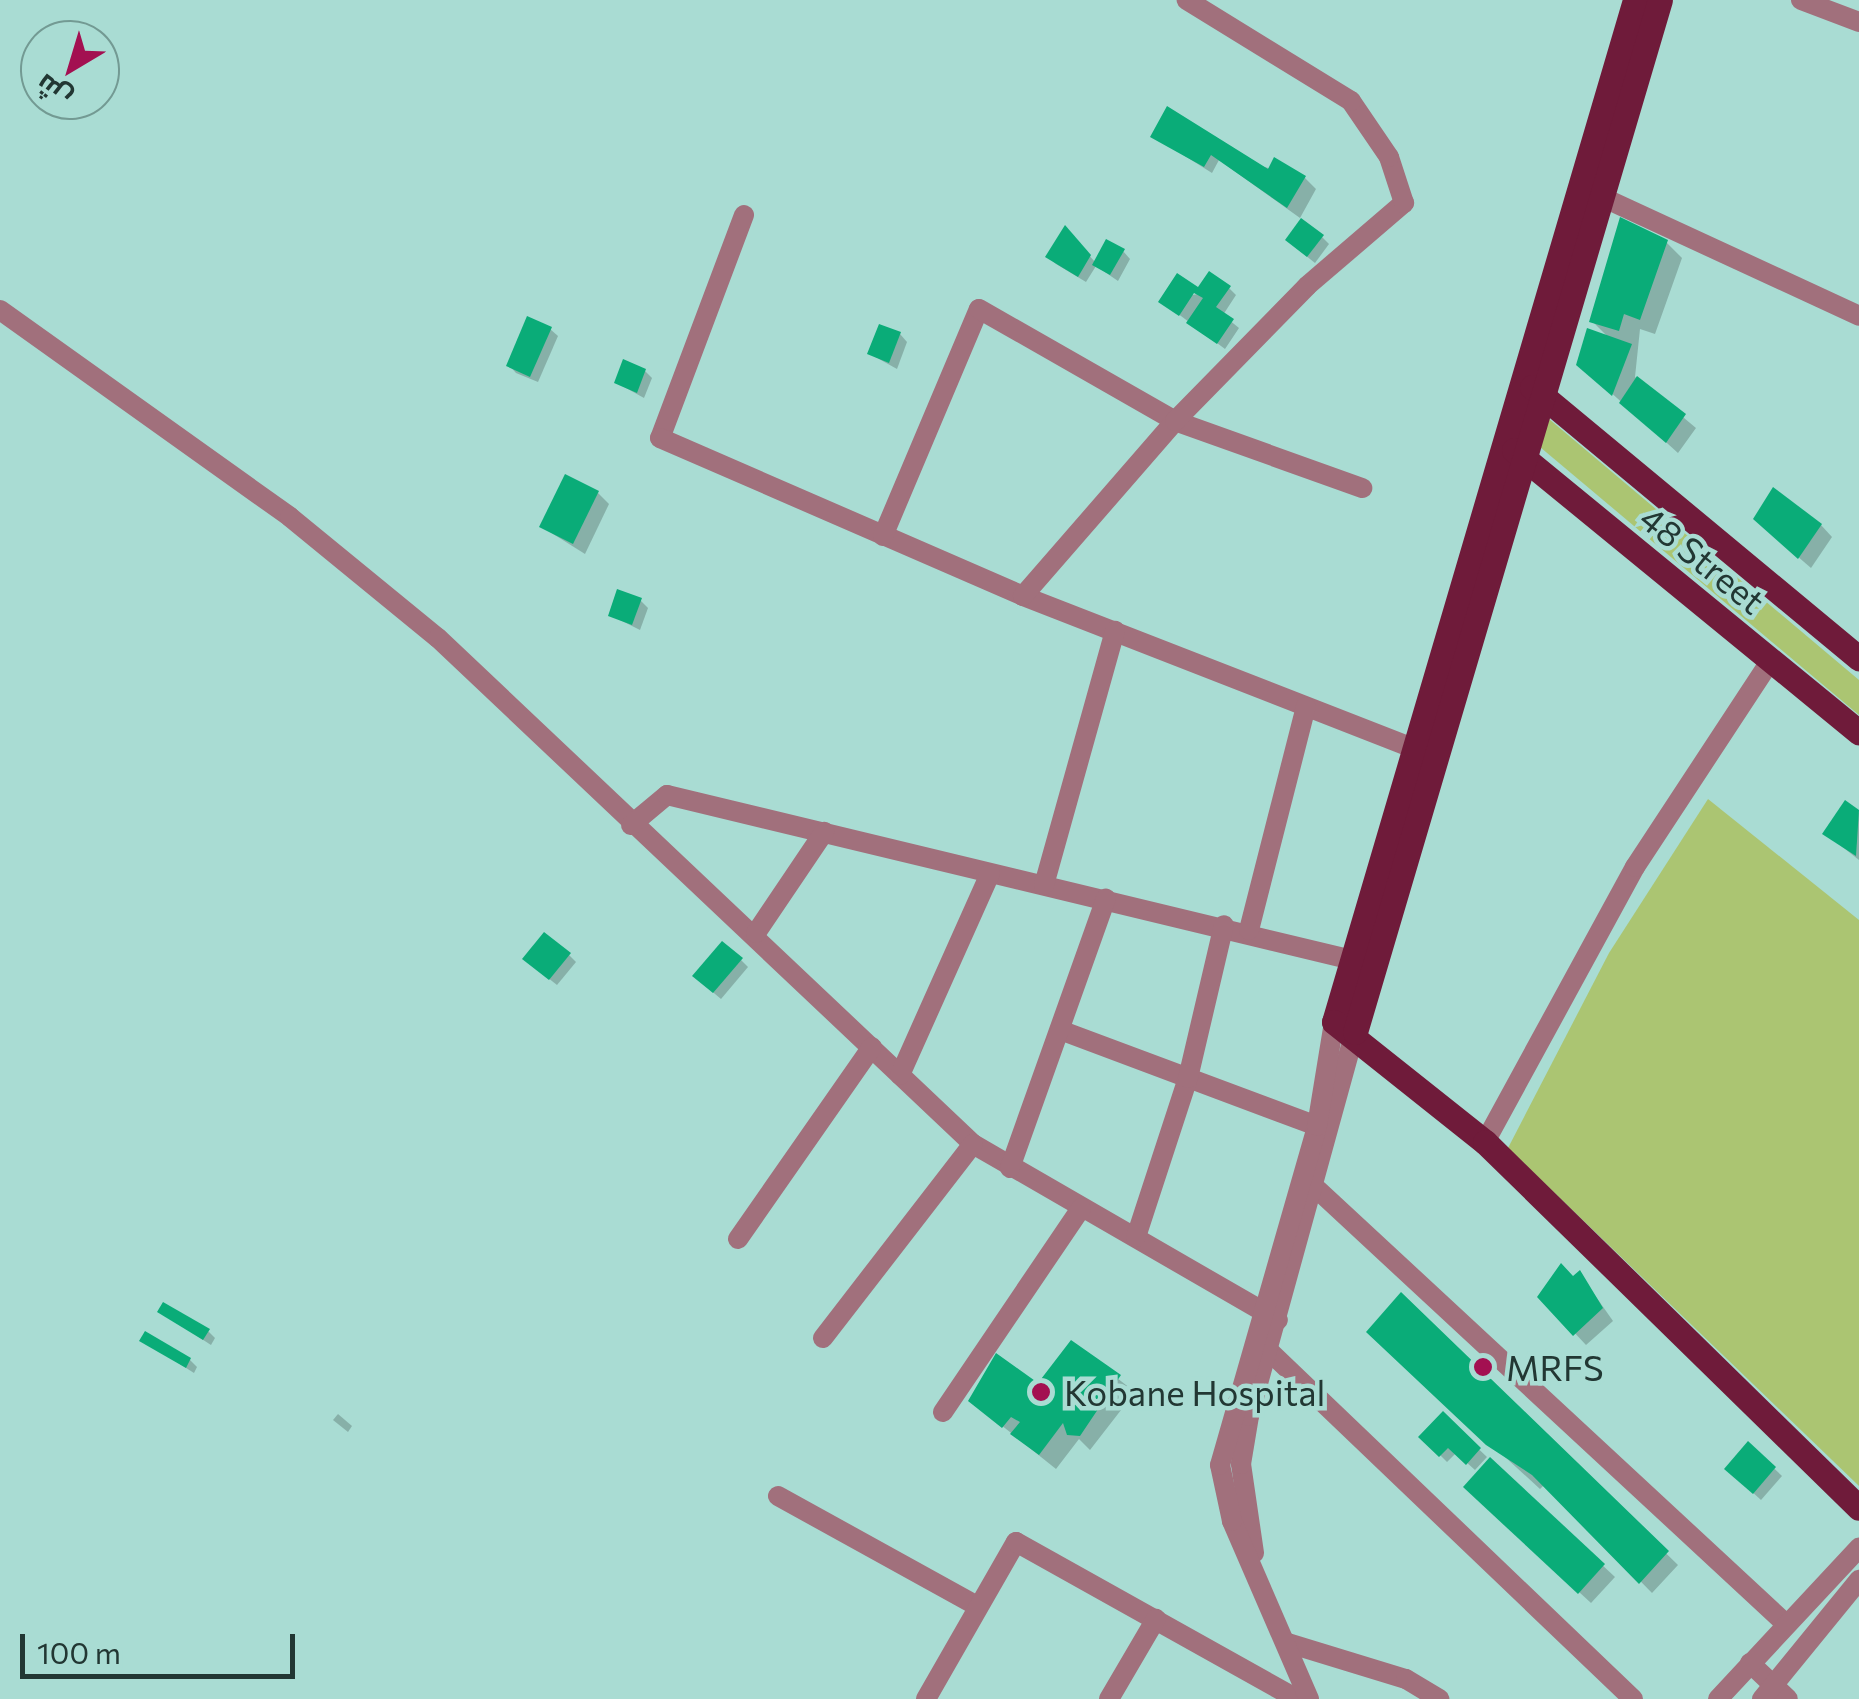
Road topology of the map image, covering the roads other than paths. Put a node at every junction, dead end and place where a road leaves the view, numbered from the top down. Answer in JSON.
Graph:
{"nodes":[{"id":1,"x":1188,"y":0,"type":"edge"},
{"id":2,"x":1635,"y":0,"type":"edge"},
{"id":3,"x":1660,"y":0,"type":"edge"},
{"id":4,"x":1800,"y":0,"type":"edge"},
{"id":5,"x":1859,"y":22,"type":"edge"},
{"id":6,"x":1602,"y":197,"type":"junction"},
{"id":7,"x":744,"y":215,"type":"dead end"},
{"id":8,"x":0,"y":310,"type":"edge"},
{"id":9,"x":1859,"y":316,"type":"edge"},
{"id":10,"x":1531,"y":386,"type":"junction"},
{"id":11,"x":1175,"y":421,"type":"junction"},
{"id":12,"x":1502,"y":441,"type":"junction"},
{"id":13,"x":1523,"y":457,"type":"junction"},
{"id":14,"x":1362,"y":488,"type":"dead end"},
{"id":15,"x":883,"y":536,"type":"junction"},
{"id":16,"x":1023,"y":596,"type":"junction"},
{"id":17,"x":1115,"y":630,"type":"junction"},
{"id":18,"x":1859,"y":658,"type":"edge"},
{"id":19,"x":1772,"y":660,"type":"junction"},
{"id":20,"x":1306,"y":707,"type":"junction"},
{"id":21,"x":1859,"y":732,"type":"edge"},
{"id":22,"x":1412,"y":748,"type":"junction"},
{"id":23,"x":631,"y":825,"type":"junction"},
{"id":24,"x":824,"y":832,"type":"junction"},
{"id":25,"x":990,"y":874,"type":"junction"},
{"id":26,"x":1044,"y":886,"type":"junction"},
{"id":27,"x":1106,"y":899,"type":"junction"},
{"id":28,"x":1224,"y":924,"type":"junction"},
{"id":29,"x":1250,"y":930,"type":"junction"},
{"id":30,"x":756,"y":933,"type":"junction"},
{"id":31,"x":1352,"y":960,"type":"junction"},
{"id":32,"x":1344,"y":1027,"type":"junction"},
{"id":33,"x":1060,"y":1030,"type":"junction"},
{"id":34,"x":872,"y":1047,"type":"junction"},
{"id":35,"x":900,"y":1075,"type":"junction"},
{"id":36,"x":1188,"y":1078,"type":"junction"},
{"id":37,"x":1317,"y":1126,"type":"junction"},
{"id":38,"x":1485,"y":1142,"type":"junction"},
{"id":39,"x":973,"y":1144,"type":"junction"},
{"id":40,"x":1010,"y":1168,"type":"junction"},
{"id":41,"x":1318,"y":1190,"type":"junction"},
{"id":42,"x":1081,"y":1208,"type":"junction"},
{"id":43,"x":1136,"y":1237,"type":"junction"},
{"id":44,"x":738,"y":1239,"type":"dead end"},
{"id":45,"x":1269,"y":1316,"type":"junction"},
{"id":46,"x":824,"y":1338,"type":"dead end"},
{"id":47,"x":1268,"y":1350,"type":"junction"},
{"id":48,"x":943,"y":1412,"type":"dead end"},
{"id":49,"x":778,"y":1496,"type":"dead end"},
{"id":50,"x":1859,"y":1508,"type":"edge"},
{"id":51,"x":1859,"y":1548,"type":"edge"},
{"id":52,"x":1255,"y":1560,"type":"junction"},
{"id":53,"x":1859,"y":1580,"type":"edge"},
{"id":54,"x":977,"y":1606,"type":"junction"},
{"id":55,"x":1156,"y":1619,"type":"junction"},
{"id":56,"x":1785,"y":1623,"type":"junction"},
{"id":57,"x":1288,"y":1643,"type":"junction"},
{"id":58,"x":1750,"y":1663,"type":"junction"},
{"id":59,"x":1774,"y":1695,"type":"edge"},
{"id":60,"x":926,"y":1699,"type":"edge"},
{"id":61,"x":1109,"y":1699,"type":"edge"},
{"id":62,"x":1298,"y":1699,"type":"edge"},
{"id":63,"x":1309,"y":1699,"type":"edge"},
{"id":64,"x":1439,"y":1699,"type":"edge"},
{"id":65,"x":1633,"y":1699,"type":"edge"},
{"id":66,"x":1718,"y":1699,"type":"edge"}],
"edges":[{"from":1,"to":11,"type":"street"},
{"from":2,"to":10,"type":"main road"},
{"from":3,"to":6,"type":"main road"},
{"from":4,"to":5,"type":"street"},
{"from":6,"to":9,"type":"street"},
{"from":6,"to":10,"type":"main road"},
{"from":7,"to":15,"type":"street"},
{"from":8,"to":23,"type":"street"},
{"from":10,"to":12,"type":"main road"},
{"from":10,"to":13,"type":"main road"},
{"from":10,"to":18,"type":"main road","name":"48 Street"},
{"from":11,"to":14,"type":"street"},
{"from":11,"to":15,"type":"street"},
{"from":11,"to":16,"type":"street"},
{"from":12,"to":13,"type":"main road","name":"48 Street"},
{"from":12,"to":22,"type":"main road"},
{"from":13,"to":19,"type":"main road","name":"48 Street"},
{"from":13,"to":32,"type":"main road"},
{"from":15,"to":16,"type":"street"},
{"from":16,"to":17,"type":"street"},
{"from":17,"to":20,"type":"street"},
{"from":17,"to":26,"type":"street"},
{"from":19,"to":21,"type":"main road","name":"48 Street"},
{"from":19,"to":38,"type":"street"},
{"from":20,"to":22,"type":"street"},
{"from":20,"to":29,"type":"street"},
{"from":22,"to":31,"type":"main road"},
{"from":23,"to":24,"type":"street"},
{"from":23,"to":30,"type":"street"},
{"from":24,"to":25,"type":"street"},
{"from":24,"to":30,"type":"street"},
{"from":25,"to":26,"type":"street"},
{"from":25,"to":35,"type":"street"},
{"from":26,"to":27,"type":"street"},
{"from":27,"to":28,"type":"street"},
{"from":27,"to":33,"type":"street"},
{"from":28,"to":29,"type":"street"},
{"from":28,"to":36,"type":"street"},
{"from":29,"to":31,"type":"street"},
{"from":30,"to":34,"type":"street"},
{"from":31,"to":32,"type":"main road"},
{"from":32,"to":37,"type":"street"},
{"from":32,"to":38,"type":"main road"},
{"from":32,"to":41,"type":"street"},
{"from":33,"to":36,"type":"street"},
{"from":33,"to":40,"type":"street"},
{"from":34,"to":35,"type":"street"},
{"from":34,"to":44,"type":"street"},
{"from":35,"to":39,"type":"street"},
{"from":36,"to":37,"type":"street"},
{"from":36,"to":43,"type":"street"},
{"from":37,"to":45,"type":"street"},
{"from":38,"to":50,"type":"main road"},
{"from":39,"to":40,"type":"street"},
{"from":39,"to":46,"type":"street"},
{"from":40,"to":42,"type":"street"},
{"from":41,"to":45,"type":"street"},
{"from":41,"to":56,"type":"street"},
{"from":42,"to":43,"type":"street"},
{"from":42,"to":48,"type":"street"},
{"from":43,"to":45,"type":"street"},
{"from":45,"to":47,"type":"street"},
{"from":45,"to":52,"type":"street"},
{"from":47,"to":52,"type":"street"},
{"from":47,"to":65,"type":"street"},
{"from":49,"to":54,"type":"street"},
{"from":51,"to":56,"type":"street"},
{"from":52,"to":57,"type":"street"},
{"from":53,"to":59,"type":"street"},
{"from":54,"to":55,"type":"street"},
{"from":54,"to":60,"type":"street"},
{"from":55,"to":61,"type":"street"},
{"from":55,"to":62,"type":"street"},
{"from":56,"to":58,"type":"street"},
{"from":57,"to":63,"type":"street"},
{"from":57,"to":64,"type":"street"},
{"from":58,"to":59,"type":"street"},
{"from":58,"to":66,"type":"street"}]}
